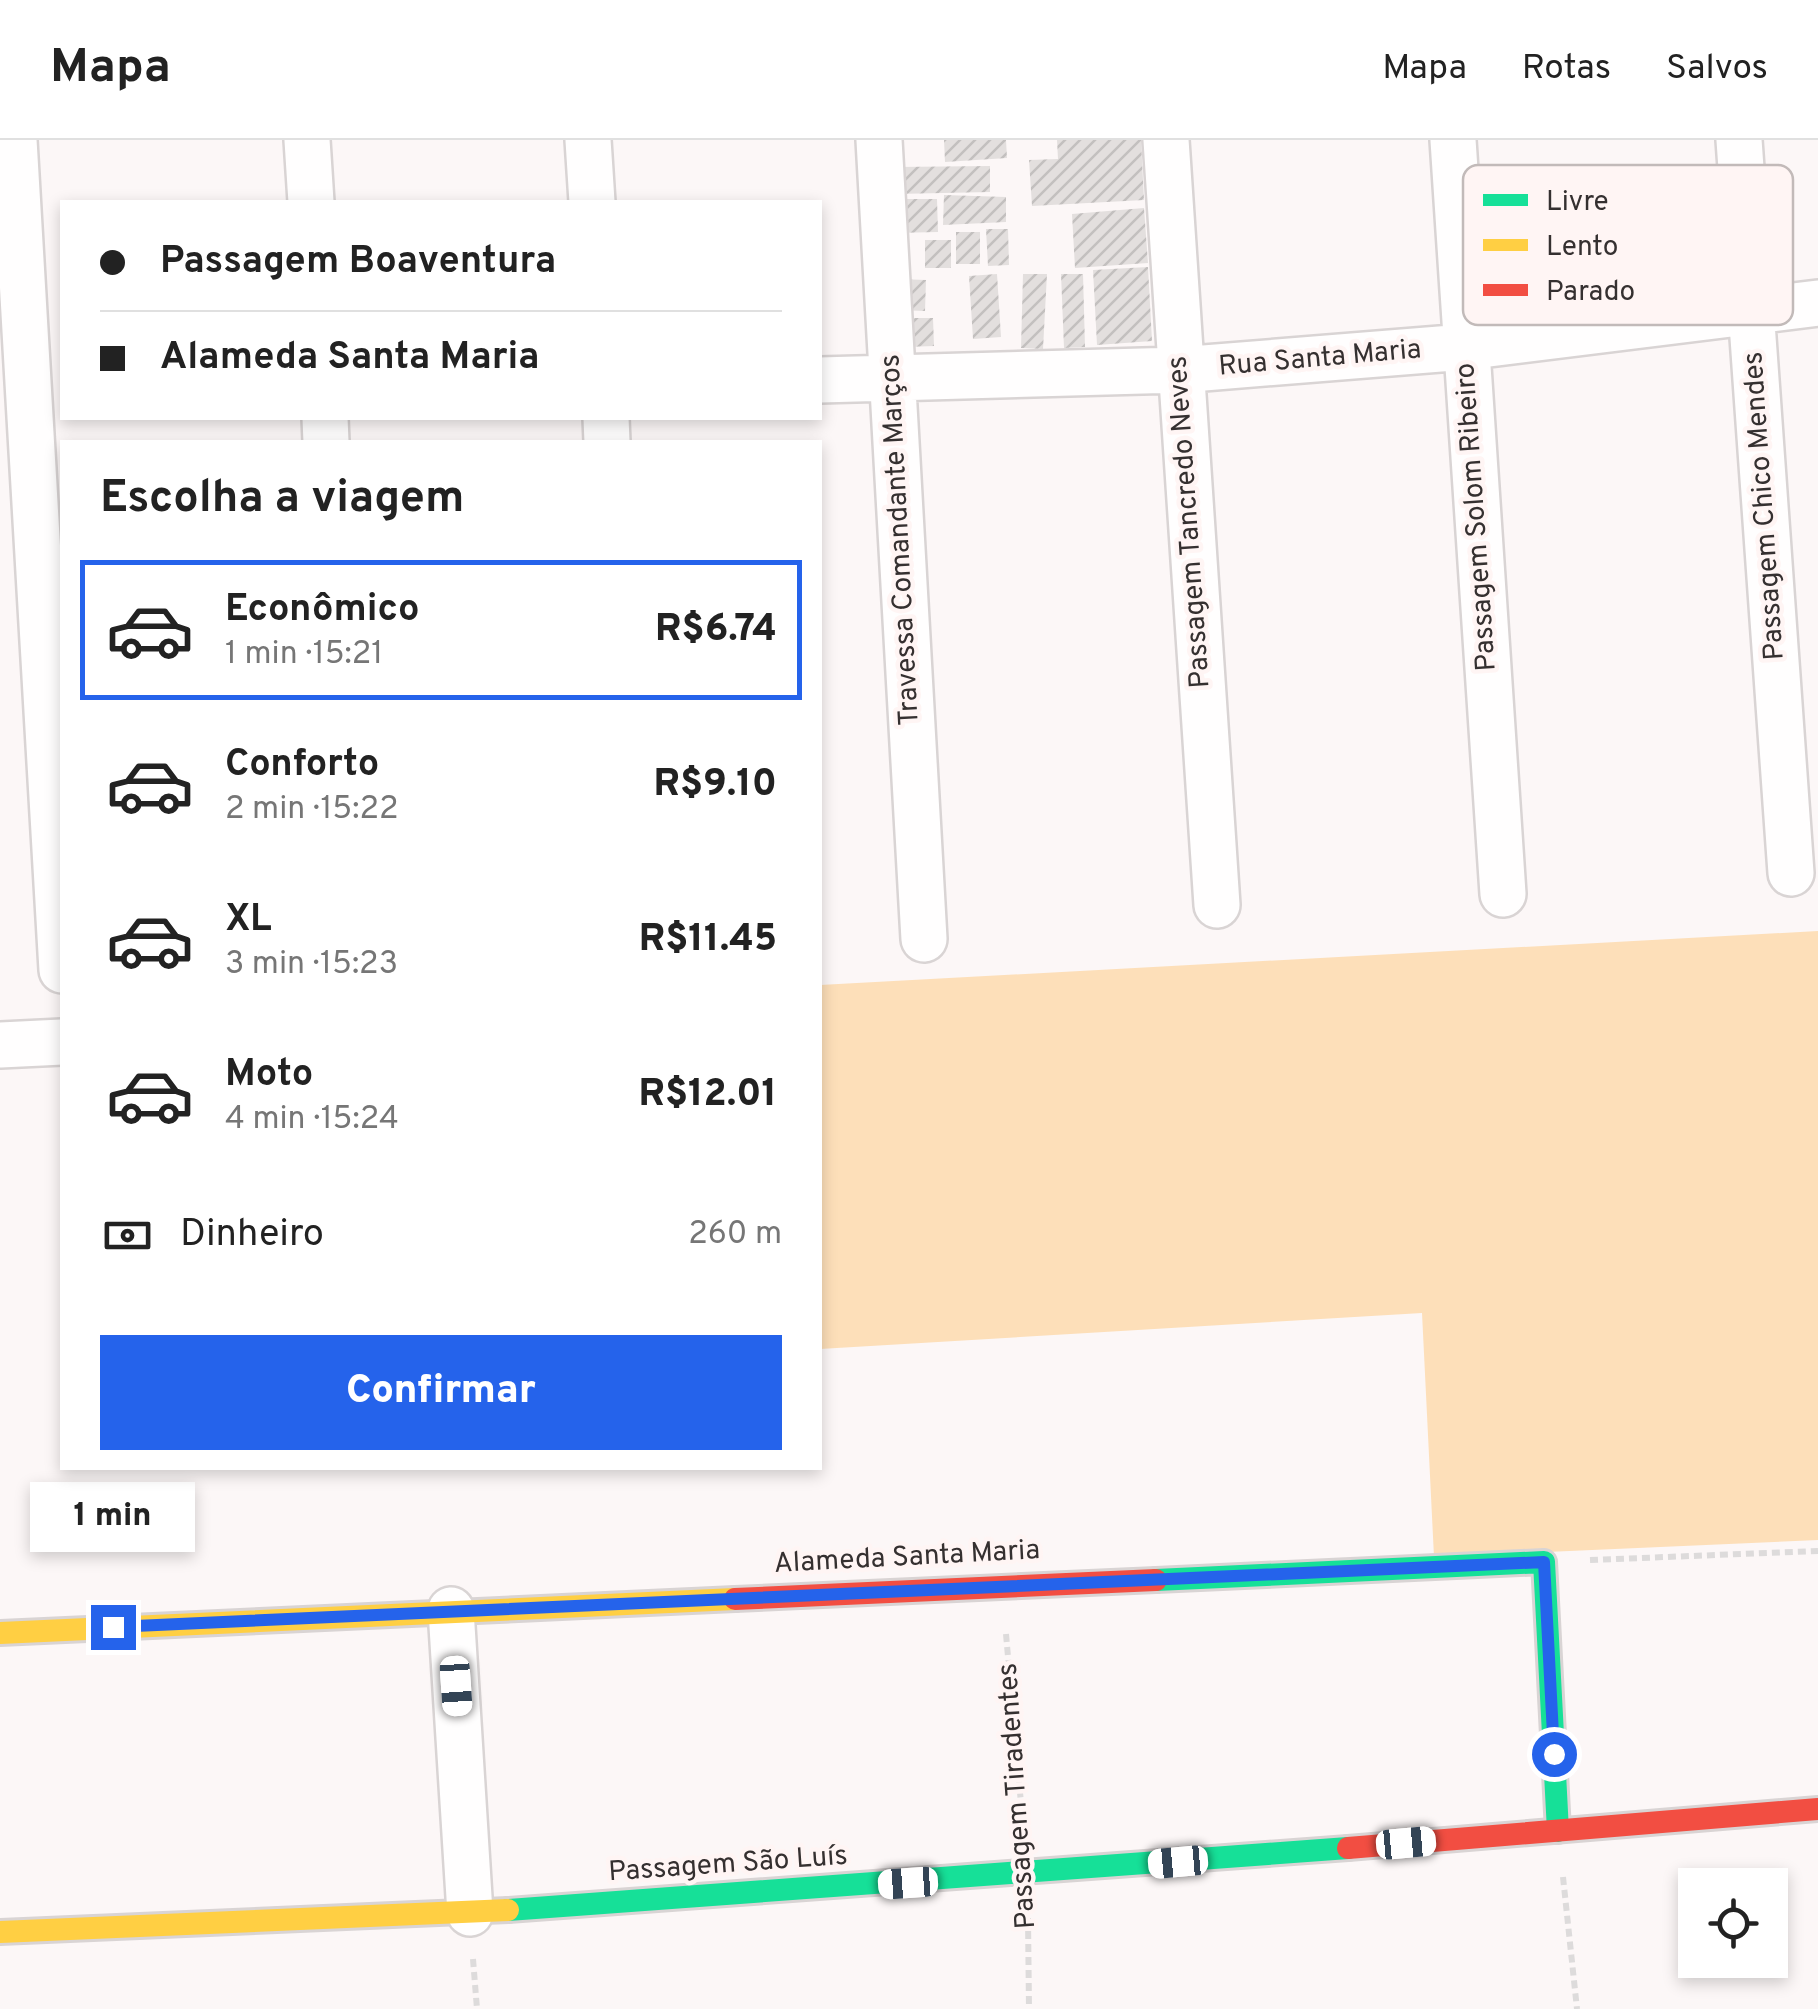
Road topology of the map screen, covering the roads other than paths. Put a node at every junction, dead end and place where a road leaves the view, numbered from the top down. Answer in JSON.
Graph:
{"nodes":[{"id":1,"x":14,"y":140,"type":"edge"},
{"id":2,"x":307,"y":140,"type":"edge"},
{"id":3,"x":588,"y":140,"type":"edge"},
{"id":4,"x":879,"y":140,"type":"edge"},
{"id":5,"x":1166,"y":140,"type":"edge"},
{"id":6,"x":1452,"y":140,"type":"edge"},
{"id":7,"x":1739,"y":140,"type":"edge"},
{"id":8,"x":1741,"y":165,"type":"edge"},
{"id":9,"x":311,"y":200,"type":"edge"},
{"id":10,"x":592,"y":200,"type":"edge"},
{"id":11,"x":1818,"y":303,"type":"edge"},
{"id":12,"x":1793,"y":306,"type":"edge"},
{"id":13,"x":1463,"y":315,"type":"edge"},
{"id":14,"x":1464,"y":325,"type":"edge"},
{"id":15,"x":1640,"y":325,"type":"edge"},
{"id":16,"x":1752,"y":325,"type":"edge"},
{"id":17,"x":1465,"y":347,"type":"junction"},
{"id":18,"x":1179,"y":370,"type":"junction"},
{"id":19,"x":892,"y":378,"type":"junction"},
{"id":20,"x":822,"y":380,"type":"edge"},
{"id":21,"x":31,"y":384,"type":"edge"},
{"id":22,"x":1791,"y":873,"type":"dead end"},
{"id":23,"x":1504,"y":894,"type":"dead end"},
{"id":24,"x":1217,"y":905,"type":"dead end"},
{"id":25,"x":60,"y":932,"type":"edge"},
{"id":26,"x":924,"y":939,"type":"dead end"},
{"id":27,"x":60,"y":1042,"type":"edge"},
{"id":28,"x":0,"y":1045,"type":"edge"},
{"id":29,"x":451,"y":1610,"type":"junction"},
{"id":30,"x":0,"y":1633,"type":"edge"},
{"id":31,"x":1818,"y":1809,"type":"edge"},
{"id":32,"x":1558,"y":1831,"type":"junction"},
{"id":33,"x":470,"y":1913,"type":"junction"},
{"id":34,"x":0,"y":1932,"type":"edge"}],
"edges":[{"from":1,"to":21,"type":"street"},
{"from":2,"to":9,"type":"street"},
{"from":3,"to":10,"type":"street"},
{"from":4,"to":19,"type":"street","name":"Travessa Comandante Marços"},
{"from":5,"to":18,"type":"street","name":"Passagem Tancredo Neves"},
{"from":6,"to":13,"type":"street","name":"Passagem Solom Ribeiro"},
{"from":7,"to":8,"type":"street","name":"Passagem Chico Mendes"},
{"from":11,"to":12,"type":"street","name":"Rua Santa Maria"},
{"from":14,"to":17,"type":"street","name":"Passagem Solom Ribeiro"},
{"from":15,"to":17,"type":"street","name":"Rua Santa Maria"},
{"from":16,"to":22,"type":"street","name":"Passagem Chico Mendes"},
{"from":17,"to":18,"type":"street","name":"Rua Santa Maria"},
{"from":17,"to":23,"type":"street","name":"Passagem Solom Ribeiro"},
{"from":18,"to":19,"type":"street","name":"Rua Santa Maria"},
{"from":18,"to":24,"type":"street","name":"Passagem Tancredo Neves"},
{"from":19,"to":20,"type":"street","name":"Rua Santa Maria"},
{"from":19,"to":26,"type":"street","name":"Travessa Comandante Marços"},
{"from":21,"to":25,"type":"street"},
{"from":27,"to":28,"type":"street"},
{"from":29,"to":30,"type":"street","name":"Alameda Santa Maria"},
{"from":29,"to":32,"type":"street","name":"Alameda Santa Maria"},
{"from":29,"to":33,"type":"street"},
{"from":31,"to":32,"type":"street","name":"Passagem São Luís"},
{"from":32,"to":33,"type":"street","name":"Passagem São Luís"},
{"from":33,"to":34,"type":"street","name":"Passagem São Luís"}]}
